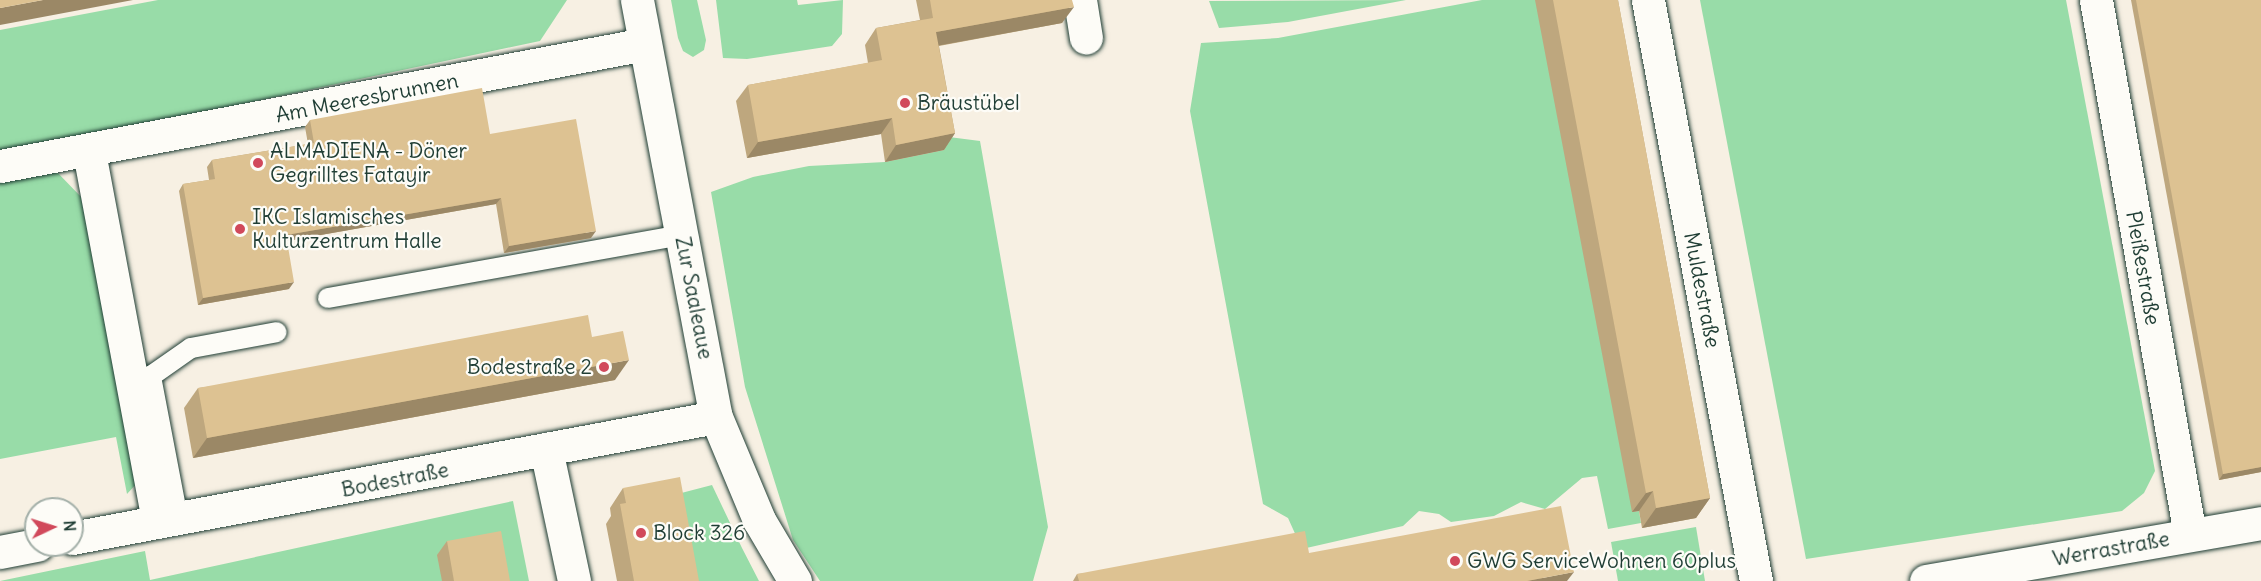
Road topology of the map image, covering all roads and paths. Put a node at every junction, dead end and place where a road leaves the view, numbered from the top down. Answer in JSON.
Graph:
{"nodes":[{"id":1,"x":637,"y":0,"type":"edge"},
{"id":2,"x":1080,"y":0,"type":"edge"},
{"id":3,"x":1648,"y":0,"type":"edge"},
{"id":4,"x":2096,"y":0,"type":"edge"},
{"id":5,"x":1086,"y":38,"type":"dead end"},
{"id":6,"x":645,"y":44,"type":"junction"},
{"id":7,"x":90,"y":152,"type":"junction"},
{"id":8,"x":0,"y":166,"type":"edge"},
{"id":9,"x":682,"y":235,"type":"junction"},
{"id":10,"x":328,"y":298,"type":"dead end"},
{"id":11,"x":277,"y":332,"type":"dead end"},
{"id":12,"x":716,"y":417,"type":"junction"},
{"id":13,"x":546,"y":449,"type":"junction"},
{"id":14,"x":168,"y":520,"type":"junction"},
{"id":15,"x":2261,"y":523,"type":"edge"},
{"id":16,"x":84,"y":536,"type":"edge"},
{"id":17,"x":2190,"y":536,"type":"junction"},
{"id":18,"x":24,"y":547,"type":"edge"},
{"id":19,"x":0,"y":552,"type":"edge"},
{"id":20,"x":1934,"y":580,"type":"edge"},
{"id":21,"x":574,"y":581,"type":"edge"},
{"id":22,"x":795,"y":581,"type":"edge"},
{"id":23,"x":1756,"y":581,"type":"edge"}],
"edges":[{"from":1,"to":6,"type":"street","name":"Zur Saaleaue"},
{"from":2,"to":5,"type":"street"},
{"from":3,"to":23,"type":"street","name":"Muldestraße"},
{"from":4,"to":17,"type":"street","name":"Pleißestraße"},
{"from":6,"to":7,"type":"street","name":"Am Meeresbrunnen"},
{"from":6,"to":9,"type":"street","name":"Zur Saaleaue"},
{"from":7,"to":8,"type":"street","name":"Am Meeresbrunnen"},
{"from":7,"to":14,"type":"street"},
{"from":9,"to":10,"type":"lane"},
{"from":9,"to":12,"type":"street","name":"Zur Saaleaue"},
{"from":11,"to":14,"type":"lane"},
{"from":12,"to":13,"type":"street","name":"Bodestraße"},
{"from":12,"to":22,"type":"street","name":"Zur Saaleaue"},
{"from":13,"to":14,"type":"street","name":"Bodestraße"},
{"from":13,"to":21,"type":"street"},
{"from":14,"to":16,"type":"street","name":"Bodestraße"},
{"from":15,"to":17,"type":"street","name":"Werrastraße"},
{"from":17,"to":20,"type":"street","name":"Werrastraße"},
{"from":18,"to":19,"type":"street"}]}
